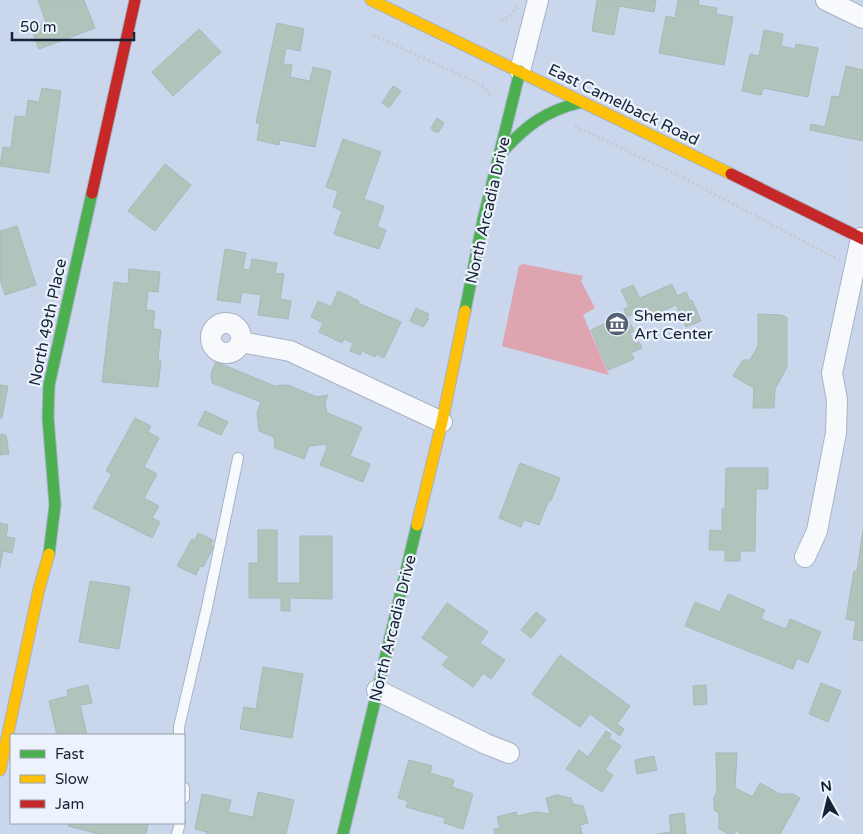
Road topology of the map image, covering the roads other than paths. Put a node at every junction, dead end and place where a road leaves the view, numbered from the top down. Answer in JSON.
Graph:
{"nodes":[{"id":1,"x":135,"y":0,"type":"edge"},
{"id":2,"x":370,"y":0,"type":"edge"},
{"id":3,"x":538,"y":0,"type":"edge"},
{"id":4,"x":826,"y":0,"type":"edge"},
{"id":5,"x":863,"y":18,"type":"edge"},
{"id":6,"x":520,"y":71,"type":"junction"},
{"id":7,"x":582,"y":102,"type":"junction"},
{"id":8,"x":500,"y":154,"type":"junction"},
{"id":9,"x":862,"y":238,"type":"edge"},
{"id":10,"x":241,"y":342,"type":"dead end"},
{"id":11,"x":442,"y":422,"type":"junction"},
{"id":12,"x":238,"y":458,"type":"dead end"},
{"id":13,"x":805,"y":557,"type":"dead end"},
{"id":14,"x":377,"y":690,"type":"junction"},
{"id":15,"x":179,"y":734,"type":"edge"},
{"id":16,"x":509,"y":753,"type":"dead end"},
{"id":17,"x":0,"y":770,"type":"edge"},
{"id":18,"x":343,"y":834,"type":"edge"}],
"edges":[{"from":1,"to":17,"type":"street","name":"North 49th Place"},
{"from":2,"to":6,"type":"street","name":"East Camelback Road"},
{"from":3,"to":6,"type":"street","name":"North Arcadia Drive"},
{"from":4,"to":5,"type":"street"},
{"from":6,"to":7,"type":"street","name":"East Camelback Road"},
{"from":6,"to":8,"type":"street","name":"North Arcadia Drive"},
{"from":7,"to":8,"type":"street"},
{"from":7,"to":9,"type":"street","name":"East Camelback Road"},
{"from":8,"to":11,"type":"street","name":"North Arcadia Drive"},
{"from":9,"to":13,"type":"street"},
{"from":10,"to":11,"type":"street"},
{"from":11,"to":14,"type":"street","name":"North Arcadia Drive"},
{"from":12,"to":15,"type":"lane"},
{"from":14,"to":16,"type":"street"},
{"from":14,"to":18,"type":"street","name":"North Arcadia Drive"}]}
